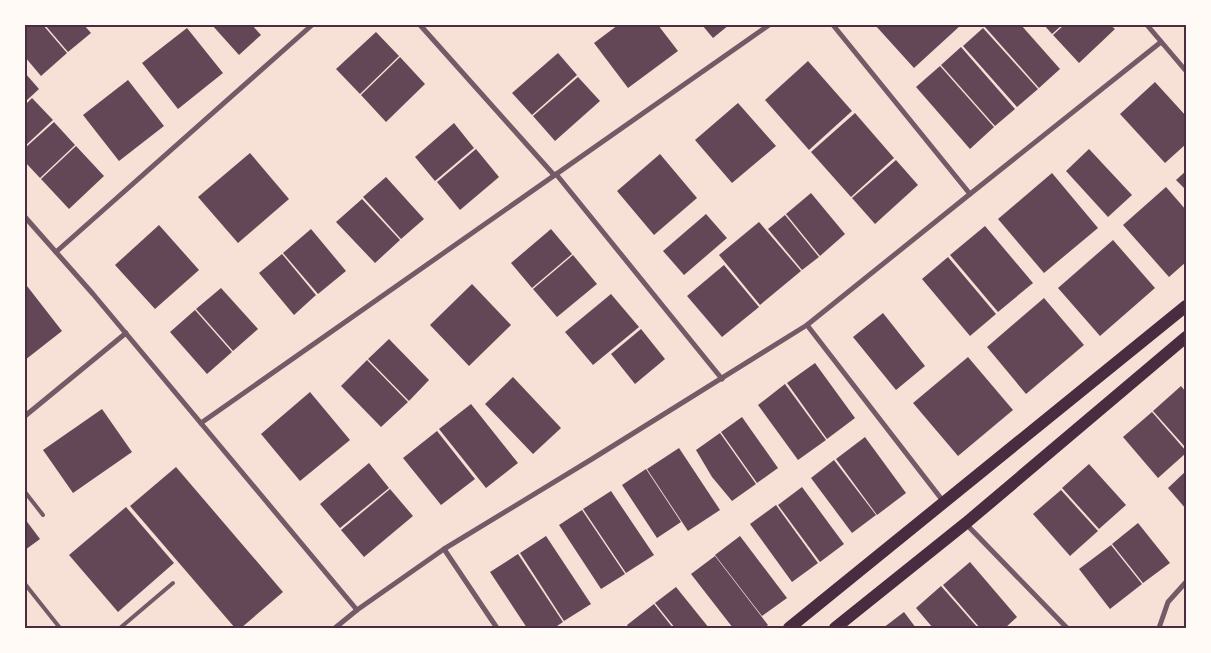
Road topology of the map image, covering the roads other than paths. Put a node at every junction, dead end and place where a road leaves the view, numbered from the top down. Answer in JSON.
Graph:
{"nodes":[{"id":1,"x":312,"y":25,"type":"edge"},
{"id":2,"x":420,"y":25,"type":"edge"},
{"id":3,"x":769,"y":25,"type":"edge"},
{"id":4,"x":833,"y":25,"type":"edge"},
{"id":5,"x":1147,"y":25,"type":"edge"},
{"id":6,"x":1161,"y":42,"type":"junction"},
{"id":7,"x":1186,"y":71,"type":"edge"},
{"id":8,"x":555,"y":174,"type":"junction"},
{"id":9,"x":970,"y":194,"type":"junction"},
{"id":10,"x":25,"y":218,"type":"edge"},
{"id":11,"x":56,"y":252,"type":"junction"},
{"id":12,"x":1186,"y":306,"type":"edge"},
{"id":13,"x":807,"y":326,"type":"junction"},
{"id":14,"x":126,"y":333,"type":"junction"},
{"id":15,"x":1186,"y":338,"type":"edge"},
{"id":16,"x":722,"y":379,"type":"junction"},
{"id":17,"x":25,"y":416,"type":"edge"},
{"id":18,"x":200,"y":423,"type":"junction"},
{"id":19,"x":25,"y":492,"type":"edge"},
{"id":20,"x":944,"y":502,"type":"junction"},
{"id":21,"x":43,"y":515,"type":"dead end"},
{"id":22,"x":966,"y":523,"type":"junction"},
{"id":23,"x":444,"y":549,"type":"junction"},
{"id":24,"x":1186,"y":582,"type":"edge"},
{"id":25,"x":173,"y":583,"type":"dead end"},
{"id":26,"x":25,"y":584,"type":"edge"},
{"id":27,"x":357,"y":610,"type":"junction"},
{"id":28,"x":60,"y":628,"type":"edge"},
{"id":29,"x":120,"y":628,"type":"edge"},
{"id":30,"x":335,"y":628,"type":"edge"},
{"id":31,"x":497,"y":628,"type":"edge"},
{"id":32,"x":789,"y":628,"type":"edge"},
{"id":33,"x":835,"y":628,"type":"edge"},
{"id":34,"x":1068,"y":628,"type":"edge"},
{"id":35,"x":1159,"y":628,"type":"edge"}],
"edges":[{"from":1,"to":11,"type":"street"},
{"from":2,"to":8,"type":"street"},
{"from":3,"to":8,"type":"street"},
{"from":4,"to":9,"type":"street"},
{"from":5,"to":6,"type":"street"},
{"from":6,"to":7,"type":"street"},
{"from":6,"to":9,"type":"street"},
{"from":8,"to":16,"type":"street"},
{"from":8,"to":18,"type":"street"},
{"from":9,"to":13,"type":"street"},
{"from":10,"to":11,"type":"street"},
{"from":11,"to":14,"type":"street"},
{"from":12,"to":20,"type":"main road"},
{"from":13,"to":16,"type":"street"},
{"from":13,"to":20,"type":"street"},
{"from":14,"to":17,"type":"street"},
{"from":14,"to":18,"type":"street"},
{"from":15,"to":22,"type":"main road"},
{"from":16,"to":23,"type":"street"},
{"from":18,"to":27,"type":"street"},
{"from":19,"to":21,"type":"lane"},
{"from":20,"to":32,"type":"main road"},
{"from":22,"to":33,"type":"main road"},
{"from":22,"to":34,"type":"street"},
{"from":23,"to":27,"type":"street"},
{"from":23,"to":31,"type":"street"},
{"from":24,"to":35,"type":"street"},
{"from":25,"to":29,"type":"lane"},
{"from":26,"to":28,"type":"lane"},
{"from":27,"to":30,"type":"street"}]}
